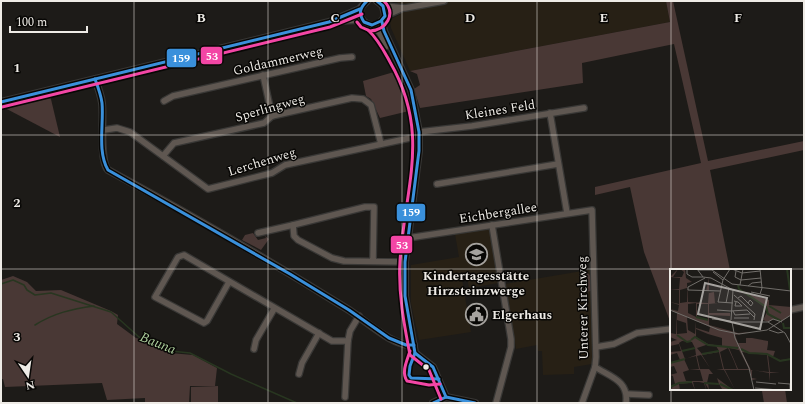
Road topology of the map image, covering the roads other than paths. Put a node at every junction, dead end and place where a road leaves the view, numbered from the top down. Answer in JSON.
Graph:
{"nodes":[{"id":1,"x":367,"y":1,"type":"edge"},
{"id":2,"x":377,"y":1,"type":"edge"},
{"id":3,"x":444,"y":1,"type":"edge"},
{"id":4,"x":361,"y":5,"type":"edge"},
{"id":5,"x":383,"y":6,"type":"junction"},
{"id":6,"x":405,"y":8,"type":"junction"},
{"id":7,"x":383,"y":19,"type":"junction"},
{"id":8,"x":361,"y":20,"type":"junction"},
{"id":9,"x":329,"y":22,"type":"junction"},
{"id":10,"x":371,"y":26,"type":"junction"},
{"id":11,"x":352,"y":57,"type":"dead end"},
{"id":12,"x":404,"y":74,"type":"junction"},
{"id":13,"x":263,"y":75,"type":"junction"},
{"id":14,"x":95,"y":79,"type":"junction"},
{"id":15,"x":164,"y":101,"type":"dead end"},
{"id":16,"x":1,"y":102,"type":"edge"},
{"id":17,"x":584,"y":108,"type":"dead end"},
{"id":18,"x":550,"y":113,"type":"junction"},
{"id":19,"x":272,"y":116,"type":"junction"},
{"id":20,"x":104,"y":130,"type":"junction"},
{"id":21,"x":419,"y":134,"type":"junction"},
{"id":22,"x":381,"y":144,"type":"junction"},
{"id":23,"x":163,"y":156,"type":"junction"},
{"id":24,"x":558,"y":164,"type":"junction"},
{"id":25,"x":437,"y":184,"type":"dead end"},
{"id":26,"x":592,"y":210,"type":"joint"},
{"id":27,"x":567,"y":213,"type":"junction"},
{"id":28,"x":293,"y":225,"type":"junction"},
{"id":29,"x":492,"y":225,"type":"junction"},
{"id":30,"x":258,"y":233,"type":"dead end"},
{"id":31,"x":408,"y":238,"type":"junction"},
{"id":32,"x":373,"y":261,"type":"junction"},
{"id":33,"x":405,"y":262,"type":"junction"},
{"id":34,"x":229,"y":282,"type":"junction"},
{"id":35,"x":804,"y":307,"type":"edge"},
{"id":36,"x":274,"y":309,"type":"junction"},
{"id":37,"x":791,"y":310,"type":"edge"},
{"id":38,"x":359,"y":316,"type":"junction"},
{"id":39,"x":670,"y":329,"type":"edge"},
{"id":40,"x":319,"y":333,"type":"junction"},
{"id":41,"x":348,"y":341,"type":"junction"},
{"id":42,"x":414,"y":345,"type":"junction"},
{"id":43,"x":596,"y":347,"type":"junction"},
{"id":44,"x":254,"y":349,"type":"dead end"},
{"id":45,"x":595,"y":367,"type":"junction"},
{"id":46,"x":299,"y":374,"type":"dead end"},
{"id":47,"x":627,"y":394,"type":"junction"},
{"id":48,"x":649,"y":395,"type":"dead end"},
{"id":49,"x":345,"y":397,"type":"dead end"},
{"id":50,"x":446,"y":397,"type":"junction"},
{"id":51,"x":433,"y":403,"type":"edge"},
{"id":52,"x":475,"y":403,"type":"edge"},
{"id":53,"x":496,"y":403,"type":"edge"},
{"id":54,"x":582,"y":403,"type":"edge"},
{"id":55,"x":626,"y":403,"type":"edge"}],
"edges":[{"from":1,"to":4,"type":"street"},
{"from":2,"to":5,"type":"street"},
{"from":3,"to":6,"type":"street"},
{"from":4,"to":8,"type":"street"},
{"from":4,"to":9,"type":"street"},
{"from":5,"to":6,"type":"street"},
{"from":5,"to":7,"type":"street"},
{"from":6,"to":7,"type":"street"},
{"from":7,"to":10,"type":"street"},
{"from":7,"to":12,"type":"street"},
{"from":8,"to":9,"type":"street"},
{"from":8,"to":10,"type":"street"},
{"from":9,"to":14,"type":"street"},
{"from":10,"to":12,"type":"street"},
{"from":11,"to":13,"type":"street","name":"Goldammerweg"},
{"from":12,"to":21,"type":"street"},
{"from":13,"to":15,"type":"street","name":"Goldammerweg"},
{"from":13,"to":19,"type":"street"},
{"from":14,"to":16,"type":"street"},
{"from":14,"to":20,"type":"street"},
{"from":17,"to":18,"type":"street","name":"Kleines Feld"},
{"from":18,"to":21,"type":"street","name":"Kleines Feld"},
{"from":18,"to":24,"type":"street"},
{"from":19,"to":22,"type":"street","name":"Sperlingweg"},
{"from":19,"to":23,"type":"street","name":"Sperlingweg"},
{"from":20,"to":23,"type":"street","name":"Lerchenweg"},
{"from":20,"to":38,"type":"street"},
{"from":21,"to":22,"type":"street","name":"Lerchenweg"},
{"from":21,"to":31,"type":"street"},
{"from":22,"to":23,"type":"street","name":"Lerchenweg"},
{"from":24,"to":25,"type":"street"},
{"from":24,"to":27,"type":"street"},
{"from":26,"to":27,"type":"street","name":"Eichbergallee"},
{"from":26,"to":43,"type":"street","name":"Unterer Kirchweg"},
{"from":27,"to":29,"type":"street","name":"Eichbergallee"},
{"from":28,"to":30,"type":"street"},
{"from":28,"to":32,"type":"street"},
{"from":28,"to":32,"type":"street"},
{"from":29,"to":31,"type":"street","name":"Eichbergallee"},
{"from":29,"to":53,"type":"street"},
{"from":31,"to":33,"type":"street"},
{"from":32,"to":33,"type":"street"},
{"from":33,"to":42,"type":"street"},
{"from":34,"to":34,"type":"street"},
{"from":34,"to":36,"type":"street"},
{"from":35,"to":37,"type":"street"},
{"from":36,"to":40,"type":"street"},
{"from":36,"to":44,"type":"street"},
{"from":38,"to":41,"type":"street"},
{"from":38,"to":42,"type":"street"},
{"from":39,"to":43,"type":"street"},
{"from":40,"to":41,"type":"street"},
{"from":40,"to":46,"type":"street"},
{"from":41,"to":49,"type":"street"},
{"from":42,"to":50,"type":"street"},
{"from":43,"to":45,"type":"street","name":"Unterer Kirchweg"},
{"from":45,"to":47,"type":"street"},
{"from":45,"to":54,"type":"street","name":"Unterer Kirchweg"},
{"from":47,"to":48,"type":"street"},
{"from":47,"to":55,"type":"street"},
{"from":50,"to":51,"type":"street"},
{"from":50,"to":52,"type":"street"}]}
